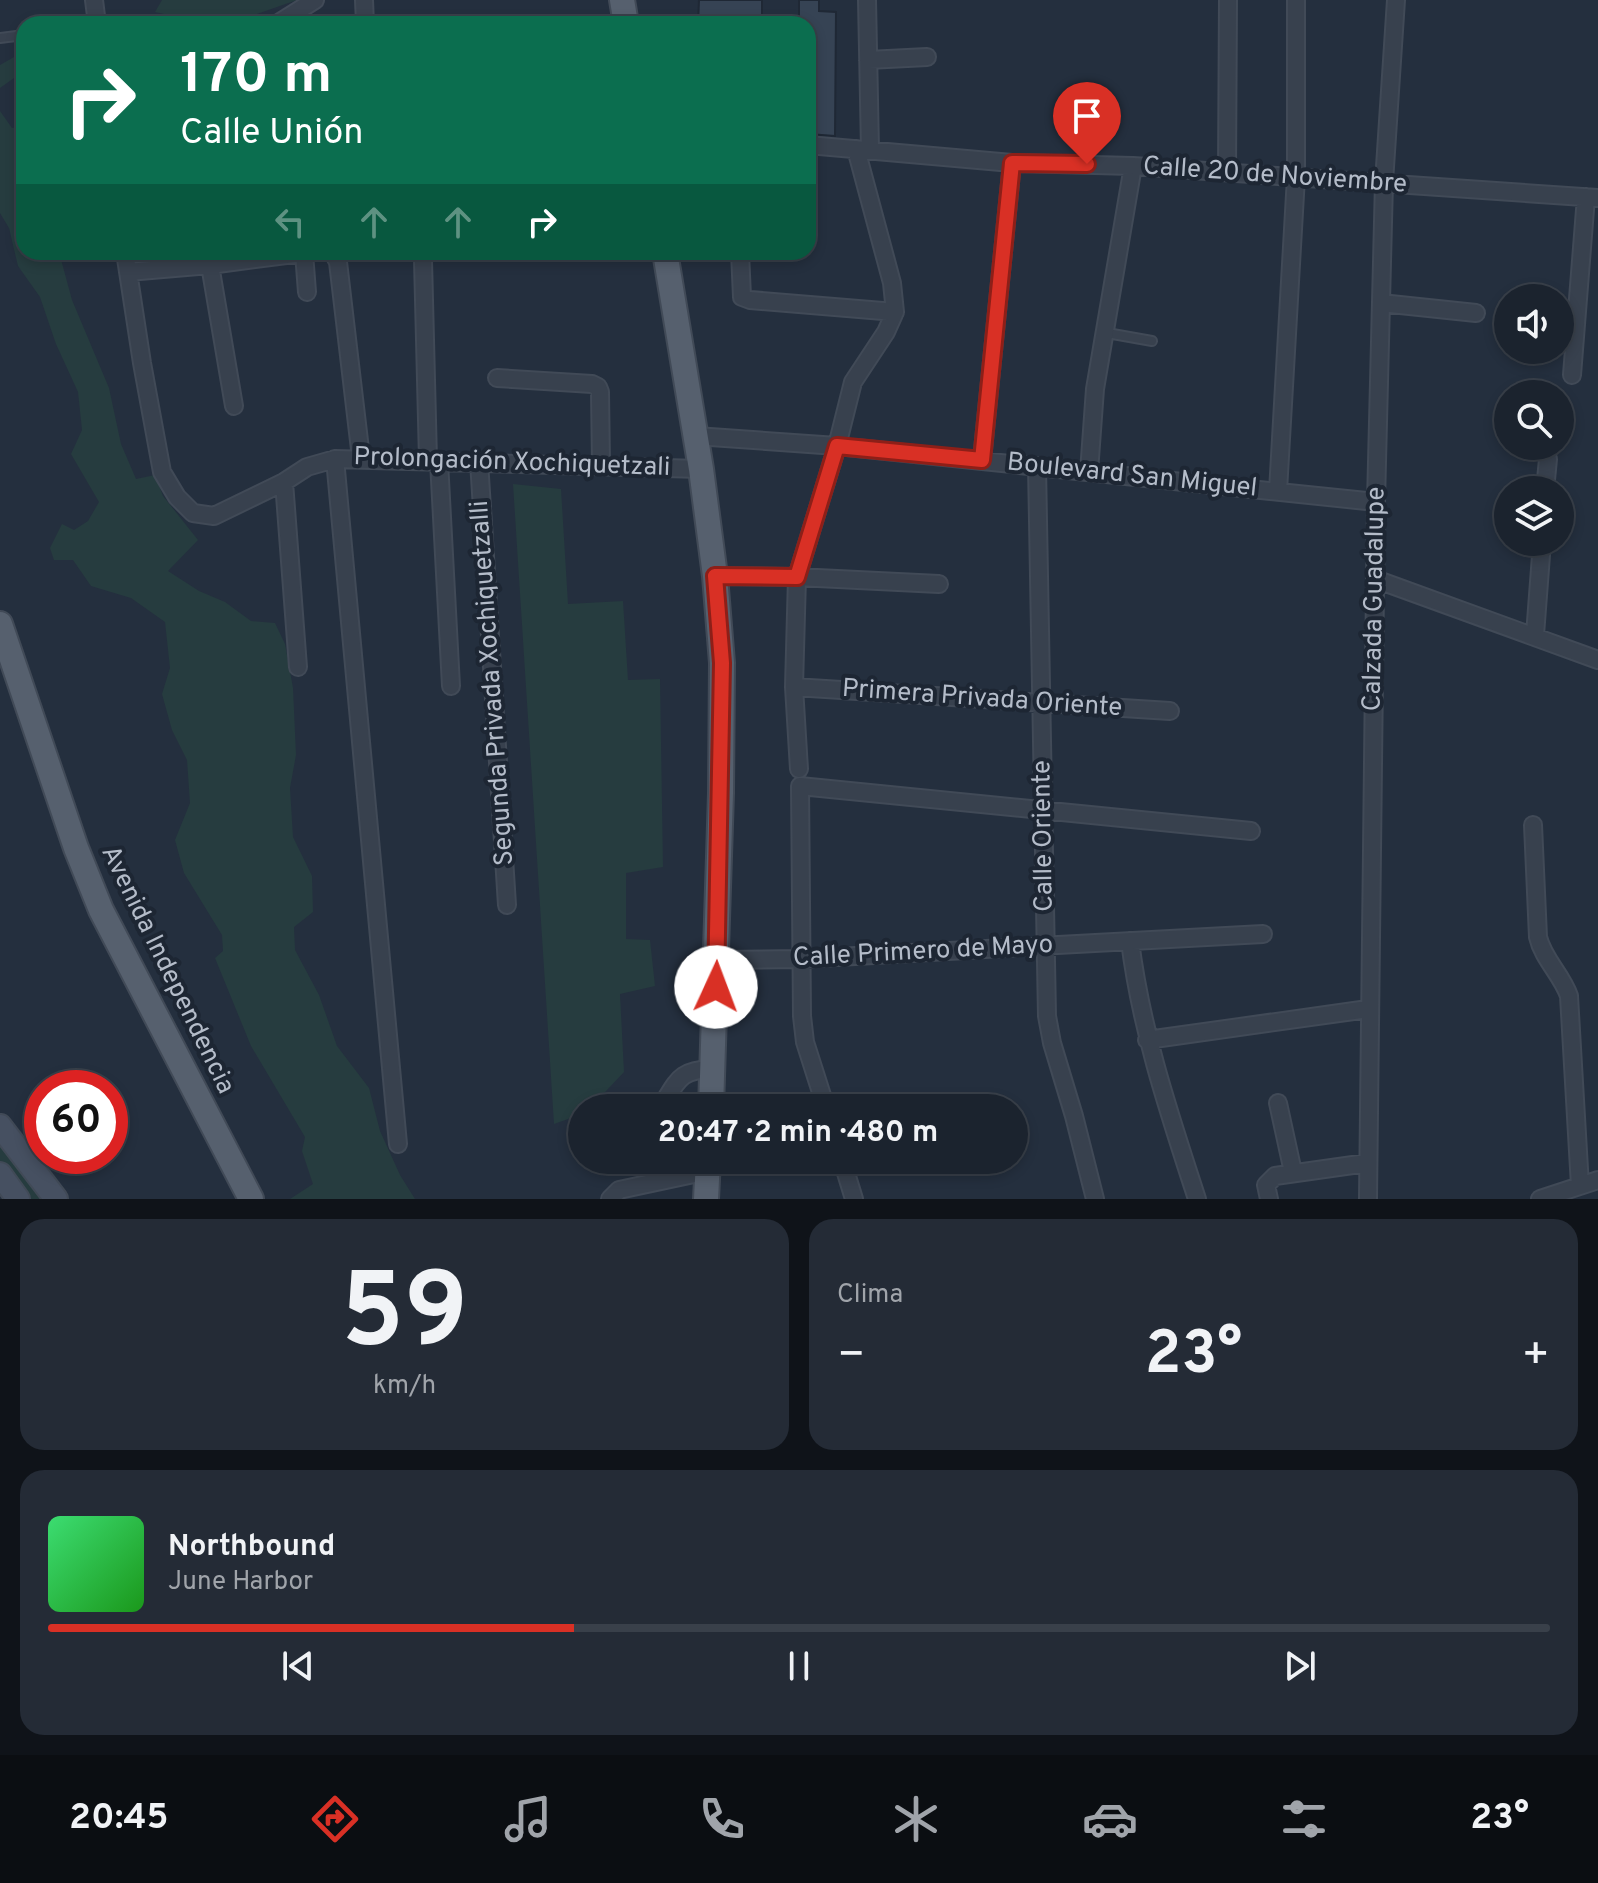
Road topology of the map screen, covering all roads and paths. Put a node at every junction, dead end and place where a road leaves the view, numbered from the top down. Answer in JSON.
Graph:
{"nodes":[{"id":1,"x":315,"y":0,"type":"edge"},
{"id":2,"x":867,"y":0,"type":"edge"},
{"id":3,"x":1228,"y":0,"type":"edge"},
{"id":4,"x":1296,"y":0,"type":"edge"},
{"id":5,"x":1396,"y":0,"type":"edge"},
{"id":6,"x":290,"y":16,"type":"edge"},
{"id":7,"x":927,"y":57,"type":"dead end"},
{"id":8,"x":868,"y":60,"type":"junction"},
{"id":9,"x":1090,"y":127,"type":"dead end"},
{"id":10,"x":816,"y":146,"type":"edge"},
{"id":11,"x":863,"y":149,"type":"junction"},
{"id":12,"x":1012,"y":163,"type":"junction"},
{"id":13,"x":1087,"y":164,"type":"junction"},
{"id":14,"x":1133,"y":166,"type":"junction"},
{"id":15,"x":1227,"y":172,"type":"junction"},
{"id":16,"x":1296,"y":177,"type":"junction"},
{"id":17,"x":1384,"y":182,"type":"junction"},
{"id":18,"x":1592,"y":198,"type":"edge"},
{"id":19,"x":129,"y":260,"type":"edge"},
{"id":20,"x":247,"y":260,"type":"edge"},
{"id":21,"x":307,"y":260,"type":"edge"},
{"id":22,"x":337,"y":260,"type":"edge"},
{"id":23,"x":423,"y":260,"type":"dead end"},
{"id":24,"x":666,"y":260,"type":"edge"},
{"id":25,"x":740,"y":260,"type":"edge"},
{"id":26,"x":210,"y":265,"type":"junction"},
{"id":27,"x":128,"y":272,"type":"junction"},
{"id":28,"x":307,"y":292,"type":"dead end"},
{"id":29,"x":1381,"y":303,"type":"junction"},
{"id":30,"x":895,"y":312,"type":"junction"},
{"id":31,"x":1476,"y":313,"type":"dead end"},
{"id":32,"x":1107,"y":333,"type":"junction"},
{"id":33,"x":1152,"y":341,"type":"dead end"},
{"id":34,"x":1572,"y":375,"type":"dead end"},
{"id":35,"x":497,"y":378,"type":"dead end"},
{"id":36,"x":234,"y":406,"type":"dead end"},
{"id":37,"x":696,"y":436,"type":"junction"},
{"id":38,"x":837,"y":446,"type":"junction"},
{"id":39,"x":361,"y":458,"type":"junction"},
{"id":40,"x":335,"y":459,"type":"junction"},
{"id":41,"x":433,"y":460,"type":"junction"},
{"id":42,"x":982,"y":460,"type":"junction"},
{"id":43,"x":479,"y":461,"type":"junction"},
{"id":44,"x":601,"y":465,"type":"junction"},
{"id":45,"x":1037,"y":466,"type":"junction"},
{"id":46,"x":701,"y":469,"type":"junction"},
{"id":47,"x":1089,"y":472,"type":"junction"},
{"id":48,"x":284,"y":482,"type":"junction"},
{"id":49,"x":1278,"y":491,"type":"junction"},
{"id":50,"x":1376,"y":502,"type":"junction"},
{"id":51,"x":1541,"y":556,"type":"edge"},
{"id":52,"x":715,"y":576,"type":"junction"},
{"id":53,"x":797,"y":577,"type":"junction"},
{"id":54,"x":1375,"y":579,"type":"junction"},
{"id":55,"x":939,"y":584,"type":"dead end"},
{"id":56,"x":0,"y":624,"type":"edge"},
{"id":57,"x":1535,"y":635,"type":"junction"},
{"id":58,"x":1598,"y":660,"type":"edge"},
{"id":59,"x":298,"y":667,"type":"dead end"},
{"id":60,"x":0,"y":672,"type":"edge"},
{"id":61,"x":451,"y":686,"type":"dead end"},
{"id":62,"x":794,"y":687,"type":"junction"},
{"id":63,"x":1042,"y":702,"type":"junction"},
{"id":64,"x":1170,"y":711,"type":"dead end"},
{"id":65,"x":800,"y":778,"type":"junction"},
{"id":66,"x":1044,"y":811,"type":"junction"},
{"id":67,"x":1533,"y":825,"type":"dead end"},
{"id":68,"x":1251,"y":831,"type":"dead end"},
{"id":69,"x":507,"y":905,"type":"dead end"},
{"id":70,"x":1263,"y":934,"type":"dead end"},
{"id":71,"x":1130,"y":941,"type":"junction"},
{"id":72,"x":1045,"y":945,"type":"junction"},
{"id":73,"x":800,"y":959,"type":"junction"},
{"id":74,"x":717,"y":960,"type":"junction"},
{"id":75,"x":1368,"y":1009,"type":"junction"},
{"id":76,"x":1147,"y":1040,"type":"junction"},
{"id":77,"x":712,"y":1069,"type":"junction"},
{"id":78,"x":670,"y":1094,"type":"edge"},
{"id":79,"x":711,"y":1094,"type":"edge"},
{"id":80,"x":822,"y":1094,"type":"edge"},
{"id":81,"x":1278,"y":1103,"type":"dead end"},
{"id":82,"x":0,"y":1126,"type":"edge"},
{"id":83,"x":398,"y":1144,"type":"dead end"},
{"id":84,"x":1367,"y":1163,"type":"junction"},
{"id":85,"x":1293,"y":1172,"type":"junction"},
{"id":86,"x":0,"y":1174,"type":"edge"},
{"id":87,"x":678,"y":1174,"type":"edge"},
{"id":88,"x":708,"y":1174,"type":"edge"},
{"id":89,"x":846,"y":1174,"type":"edge"},
{"id":90,"x":1598,"y":1180,"type":"edge"},
{"id":91,"x":1580,"y":1186,"type":"junction"},
{"id":92,"x":18,"y":1199,"type":"edge"},
{"id":93,"x":56,"y":1199,"type":"edge"},
{"id":94,"x":235,"y":1199,"type":"edge"},
{"id":95,"x":251,"y":1199,"type":"edge"},
{"id":96,"x":610,"y":1199,"type":"edge"},
{"id":97,"x":706,"y":1199,"type":"edge"},
{"id":98,"x":854,"y":1199,"type":"edge"},
{"id":99,"x":1095,"y":1199,"type":"edge"},
{"id":100,"x":1197,"y":1199,"type":"edge"},
{"id":101,"x":1269,"y":1199,"type":"edge"},
{"id":102,"x":1368,"y":1199,"type":"edge"},
{"id":103,"x":1540,"y":1199,"type":"edge"}],
"edges":[{"from":1,"to":6,"type":"street"},
{"from":2,"to":8,"type":"street"},
{"from":3,"to":15,"type":"street"},
{"from":4,"to":16,"type":"street"},
{"from":5,"to":17,"type":"street","name":"Calzada Guadalupe"},
{"from":7,"to":8,"type":"street"},
{"from":8,"to":11,"type":"street"},
{"from":9,"to":13,"type":"lane"},
{"from":10,"to":11,"type":"street","name":"Calle 20 de Noviembre"},
{"from":11,"to":12,"type":"street","name":"Calle 20 de Noviembre"},
{"from":11,"to":30,"type":"street"},
{"from":12,"to":13,"type":"street","name":"Calle 20 de Noviembre"},
{"from":12,"to":42,"type":"street"},
{"from":13,"to":14,"type":"street","name":"Calle 20 de Noviembre"},
{"from":14,"to":15,"type":"street","name":"Calle 20 de Noviembre"},
{"from":14,"to":32,"type":"street"},
{"from":15,"to":16,"type":"street","name":"Calle 20 de Noviembre"},
{"from":16,"to":17,"type":"street","name":"Calle 20 de Noviembre"},
{"from":16,"to":49,"type":"street"},
{"from":17,"to":18,"type":"street","name":"Calle 20 de Noviembre"},
{"from":17,"to":29,"type":"street","name":"Calzada Guadalupe"},
{"from":18,"to":34,"type":"street"},
{"from":19,"to":27,"type":"street"},
{"from":20,"to":26,"type":"street"},
{"from":21,"to":28,"type":"street"},
{"from":22,"to":39,"type":"street"},
{"from":23,"to":41,"type":"street"},
{"from":24,"to":37,"type":"main road"},
{"from":25,"to":30,"type":"street"},
{"from":26,"to":27,"type":"street"},
{"from":26,"to":36,"type":"street"},
{"from":27,"to":48,"type":"street","name":"Prolongación Xochiquetzali"},
{"from":29,"to":31,"type":"street"},
{"from":29,"to":50,"type":"street","name":"Calzada Guadalupe"},
{"from":30,"to":38,"type":"street"},
{"from":32,"to":33,"type":"lane"},
{"from":32,"to":47,"type":"street"},
{"from":35,"to":44,"type":"street"},
{"from":37,"to":38,"type":"street","name":"Boulevard San Miguel"},
{"from":37,"to":46,"type":"main road"},
{"from":38,"to":42,"type":"street","name":"Boulevard San Miguel"},
{"from":38,"to":53,"type":"street"},
{"from":39,"to":40,"type":"street","name":"Prolongación Xochiquetzali"},
{"from":39,"to":41,"type":"street","name":"Prolongación Xochiquetzali"},
{"from":40,"to":48,"type":"street","name":"Prolongación Xochiquetzali"},
{"from":40,"to":83,"type":"street"},
{"from":41,"to":43,"type":"street","name":"Prolongación Xochiquetzali"},
{"from":41,"to":61,"type":"street"},
{"from":42,"to":45,"type":"street","name":"Boulevard San Miguel"},
{"from":43,"to":44,"type":"street","name":"Prolongación Xochiquetzali"},
{"from":43,"to":69,"type":"street","name":"Segunda Privada Xochiquetzalli"},
{"from":44,"to":46,"type":"street","name":"Prolongación Xochiquetzali"},
{"from":45,"to":47,"type":"street","name":"Boulevard San Miguel"},
{"from":45,"to":63,"type":"street","name":"Calle Oriente"},
{"from":46,"to":52,"type":"main road"},
{"from":47,"to":49,"type":"street","name":"Boulevard San Miguel"},
{"from":48,"to":59,"type":"street"},
{"from":49,"to":50,"type":"street","name":"Boulevard San Miguel"},
{"from":50,"to":54,"type":"street","name":"Calzada Guadalupe"},
{"from":51,"to":57,"type":"street"},
{"from":52,"to":53,"type":"street"},
{"from":52,"to":74,"type":"main road"},
{"from":53,"to":55,"type":"street"},
{"from":53,"to":62,"type":"street"},
{"from":54,"to":57,"type":"street"},
{"from":54,"to":75,"type":"street","name":"Calzada Guadalupe"},
{"from":56,"to":95,"type":"main road","name":"Avenida Independencia"},
{"from":57,"to":58,"type":"street"},
{"from":60,"to":94,"type":"main road","name":"Avenida Independencia"},
{"from":62,"to":63,"type":"street","name":"Primera Privada Oriente"},
{"from":62,"to":65,"type":"street"},
{"from":63,"to":64,"type":"street","name":"Primera Privada Oriente"},
{"from":63,"to":66,"type":"street","name":"Calle Oriente"},
{"from":65,"to":66,"type":"street"},
{"from":65,"to":73,"type":"street"},
{"from":66,"to":68,"type":"street"},
{"from":66,"to":72,"type":"street","name":"Calle Oriente"},
{"from":67,"to":91,"type":"street"},
{"from":70,"to":71,"type":"street","name":"Calle Primero de Mayo"},
{"from":71,"to":72,"type":"street","name":"Calle Primero de Mayo"},
{"from":71,"to":76,"type":"street"},
{"from":72,"to":73,"type":"street","name":"Calle Primero de Mayo"},
{"from":72,"to":99,"type":"street","name":"Calle Oriente"},
{"from":73,"to":74,"type":"street","name":"Calle Primero de Mayo"},
{"from":73,"to":80,"type":"street"},
{"from":74,"to":77,"type":"main road"},
{"from":75,"to":76,"type":"street"},
{"from":75,"to":84,"type":"street","name":"Calzada Guadalupe"},
{"from":76,"to":100,"type":"street"},
{"from":77,"to":78,"type":"street"},
{"from":77,"to":79,"type":"main road"},
{"from":81,"to":85,"type":"street"},
{"from":82,"to":93,"type":"main road"},
{"from":84,"to":85,"type":"street"},
{"from":84,"to":102,"type":"street","name":"Calzada Guadalupe"},
{"from":85,"to":101,"type":"street"},
{"from":86,"to":92,"type":"main road"},
{"from":87,"to":96,"type":"street"},
{"from":88,"to":97,"type":"main road"},
{"from":89,"to":98,"type":"street"},
{"from":90,"to":91,"type":"street"},
{"from":91,"to":103,"type":"street"}]}
